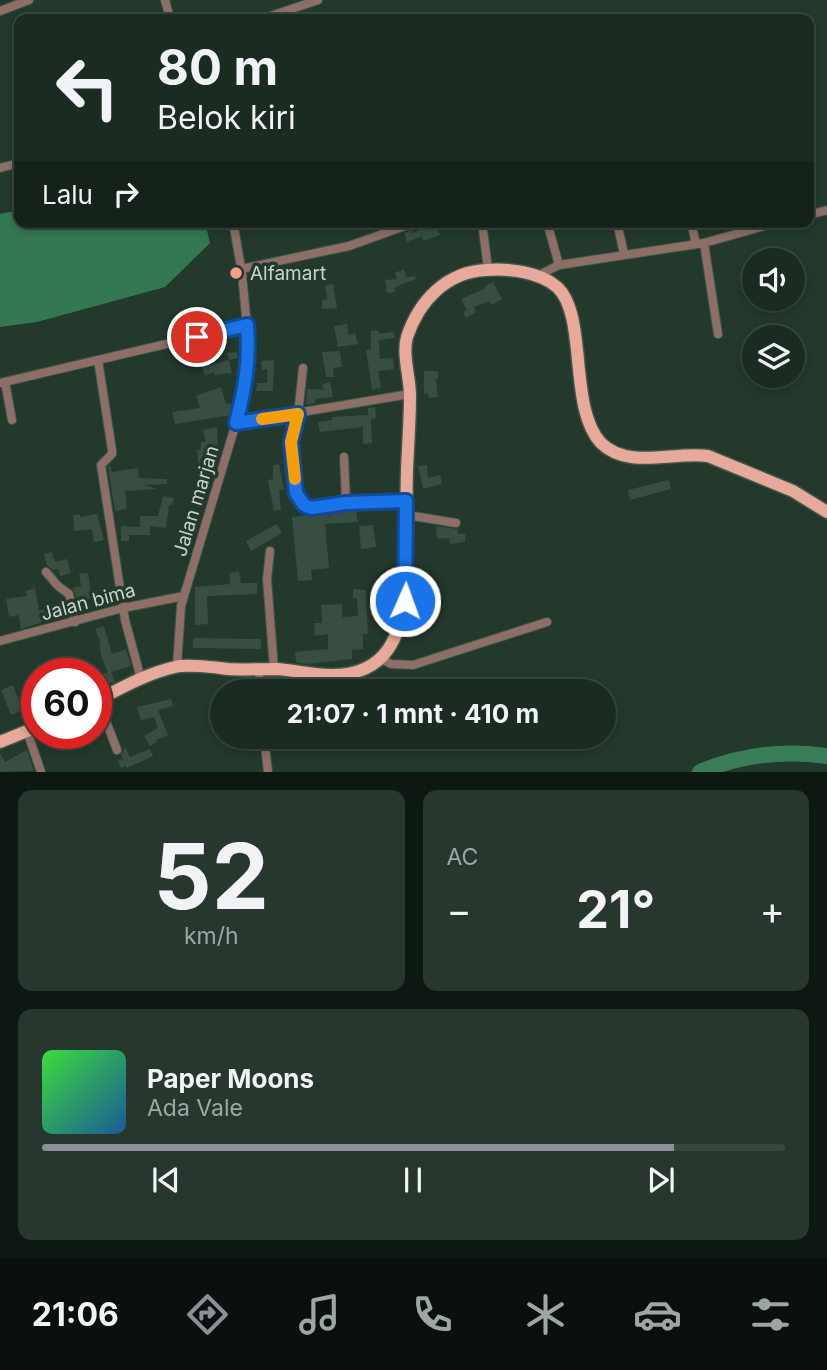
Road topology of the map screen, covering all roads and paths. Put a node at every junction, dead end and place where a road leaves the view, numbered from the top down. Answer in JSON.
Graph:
{"nodes":[{"id":1,"x":29,"y":0,"type":"edge"},
{"id":2,"x":318,"y":0,"type":"edge"},
{"id":3,"x":0,"y":11,"type":"edge"},
{"id":4,"x":277,"y":14,"type":"edge"},
{"id":5,"x":234,"y":228,"type":"edge"},
{"id":6,"x":399,"y":228,"type":"edge"},
{"id":7,"x":483,"y":228,"type":"edge"},
{"id":8,"x":549,"y":228,"type":"edge"},
{"id":9,"x":618,"y":228,"type":"edge"},
{"id":10,"x":694,"y":228,"type":"edge"},
{"id":11,"x":756,"y":228,"type":"edge"},
{"id":12,"x":700,"y":243,"type":"junction"},
{"id":13,"x":624,"y":254,"type":"junction"},
{"id":14,"x":559,"y":265,"type":"junction"},
{"id":15,"x":241,"y":269,"type":"junction"},
{"id":16,"x":488,"y":270,"type":"junction"},
{"id":17,"x":537,"y":276,"type":"junction"},
{"id":18,"x":247,"y":325,"type":"junction"},
{"id":19,"x":718,"y":334,"type":"dead end"},
{"id":20,"x":98,"y":360,"type":"junction"},
{"id":21,"x":303,"y":368,"type":"dead end"},
{"id":22,"x":2,"y":382,"type":"edge"},
{"id":23,"x":410,"y":394,"type":"junction"},
{"id":24,"x":298,"y":414,"type":"junction"},
{"id":25,"x":12,"y":420,"type":"dead end"},
{"id":26,"x":236,"y":423,"type":"junction"},
{"id":27,"x":344,"y":457,"type":"dead end"},
{"id":28,"x":406,"y":501,"type":"junction"},
{"id":29,"x":346,"y":503,"type":"junction"},
{"id":30,"x":827,"y":512,"type":"edge"},
{"id":31,"x":407,"y":514,"type":"junction"},
{"id":32,"x":456,"y":523,"type":"dead end"},
{"id":33,"x":270,"y":551,"type":"dead end"},
{"id":34,"x":46,"y":572,"type":"dead end"},
{"id":35,"x":184,"y":596,"type":"junction"},
{"id":36,"x":123,"y":607,"type":"junction"},
{"id":37,"x":75,"y":622,"type":"junction"},
{"id":38,"x":547,"y":622,"type":"dead end"},
{"id":39,"x":0,"y":641,"type":"edge"},
{"id":40,"x":381,"y":659,"type":"junction"},
{"id":41,"x":177,"y":666,"type":"junction"},
{"id":42,"x":274,"y":669,"type":"junction"},
{"id":43,"x":259,"y":671,"type":"junction"},
{"id":44,"x":141,"y":679,"type":"junction"},
{"id":45,"x":259,"y":679,"type":"edge"},
{"id":46,"x":112,"y":693,"type":"edge"},
{"id":47,"x":21,"y":733,"type":"edge"},
{"id":48,"x":112,"y":738,"type":"edge"},
{"id":49,"x":0,"y":742,"type":"edge"},
{"id":50,"x":36,"y":749,"type":"edge"},
{"id":51,"x":265,"y":749,"type":"edge"},
{"id":52,"x":117,"y":750,"type":"dead end"},
{"id":53,"x":41,"y":772,"type":"edge"},
{"id":54,"x":268,"y":772,"type":"edge"}],
"edges":[{"from":1,"to":3,"type":"street"},
{"from":2,"to":4,"type":"street"},
{"from":5,"to":15,"type":"street","name":"Jalan marjan"},
{"from":6,"to":15,"type":"street"},
{"from":7,"to":16,"type":"street"},
{"from":8,"to":14,"type":"street"},
{"from":9,"to":13,"type":"street"},
{"from":10,"to":12,"type":"street"},
{"from":11,"to":12,"type":"street"},
{"from":12,"to":13,"type":"street"},
{"from":12,"to":19,"type":"street"},
{"from":13,"to":14,"type":"street"},
{"from":14,"to":17,"type":"street"},
{"from":15,"to":18,"type":"street","name":"Jalan marjan"},
{"from":16,"to":17,"type":"main road"},
{"from":16,"to":23,"type":"main road"},
{"from":17,"to":30,"type":"main road"},
{"from":18,"to":20,"type":"street"},
{"from":18,"to":26,"type":"street","name":"Jalan marjan"},
{"from":20,"to":22,"type":"street"},
{"from":20,"to":36,"type":"street"},
{"from":21,"to":24,"type":"street"},
{"from":22,"to":25,"type":"street"},
{"from":23,"to":24,"type":"street"},
{"from":23,"to":28,"type":"main road"},
{"from":24,"to":26,"type":"street"},
{"from":24,"to":29,"type":"street"},
{"from":26,"to":35,"type":"street","name":"Jalan marjan"},
{"from":27,"to":29,"type":"street"},
{"from":28,"to":29,"type":"street"},
{"from":28,"to":31,"type":"main road"},
{"from":31,"to":32,"type":"street"},
{"from":31,"to":40,"type":"main road"},
{"from":33,"to":42,"type":"street"},
{"from":34,"to":37,"type":"street"},
{"from":35,"to":36,"type":"street","name":"Jalan bima"},
{"from":35,"to":41,"type":"street","name":"Jalan marjan"},
{"from":36,"to":37,"type":"street","name":"Jalan bima"},
{"from":36,"to":44,"type":"street"},
{"from":37,"to":39,"type":"street","name":"Jalan bima"},
{"from":38,"to":40,"type":"street"},
{"from":40,"to":42,"type":"main road"},
{"from":41,"to":43,"type":"main road"},
{"from":41,"to":44,"type":"main road"},
{"from":42,"to":43,"type":"main road"},
{"from":43,"to":45,"type":"street"},
{"from":44,"to":46,"type":"main road"},
{"from":47,"to":49,"type":"main road"},
{"from":48,"to":52,"type":"street"},
{"from":50,"to":53,"type":"street"},
{"from":51,"to":54,"type":"street"}]}
